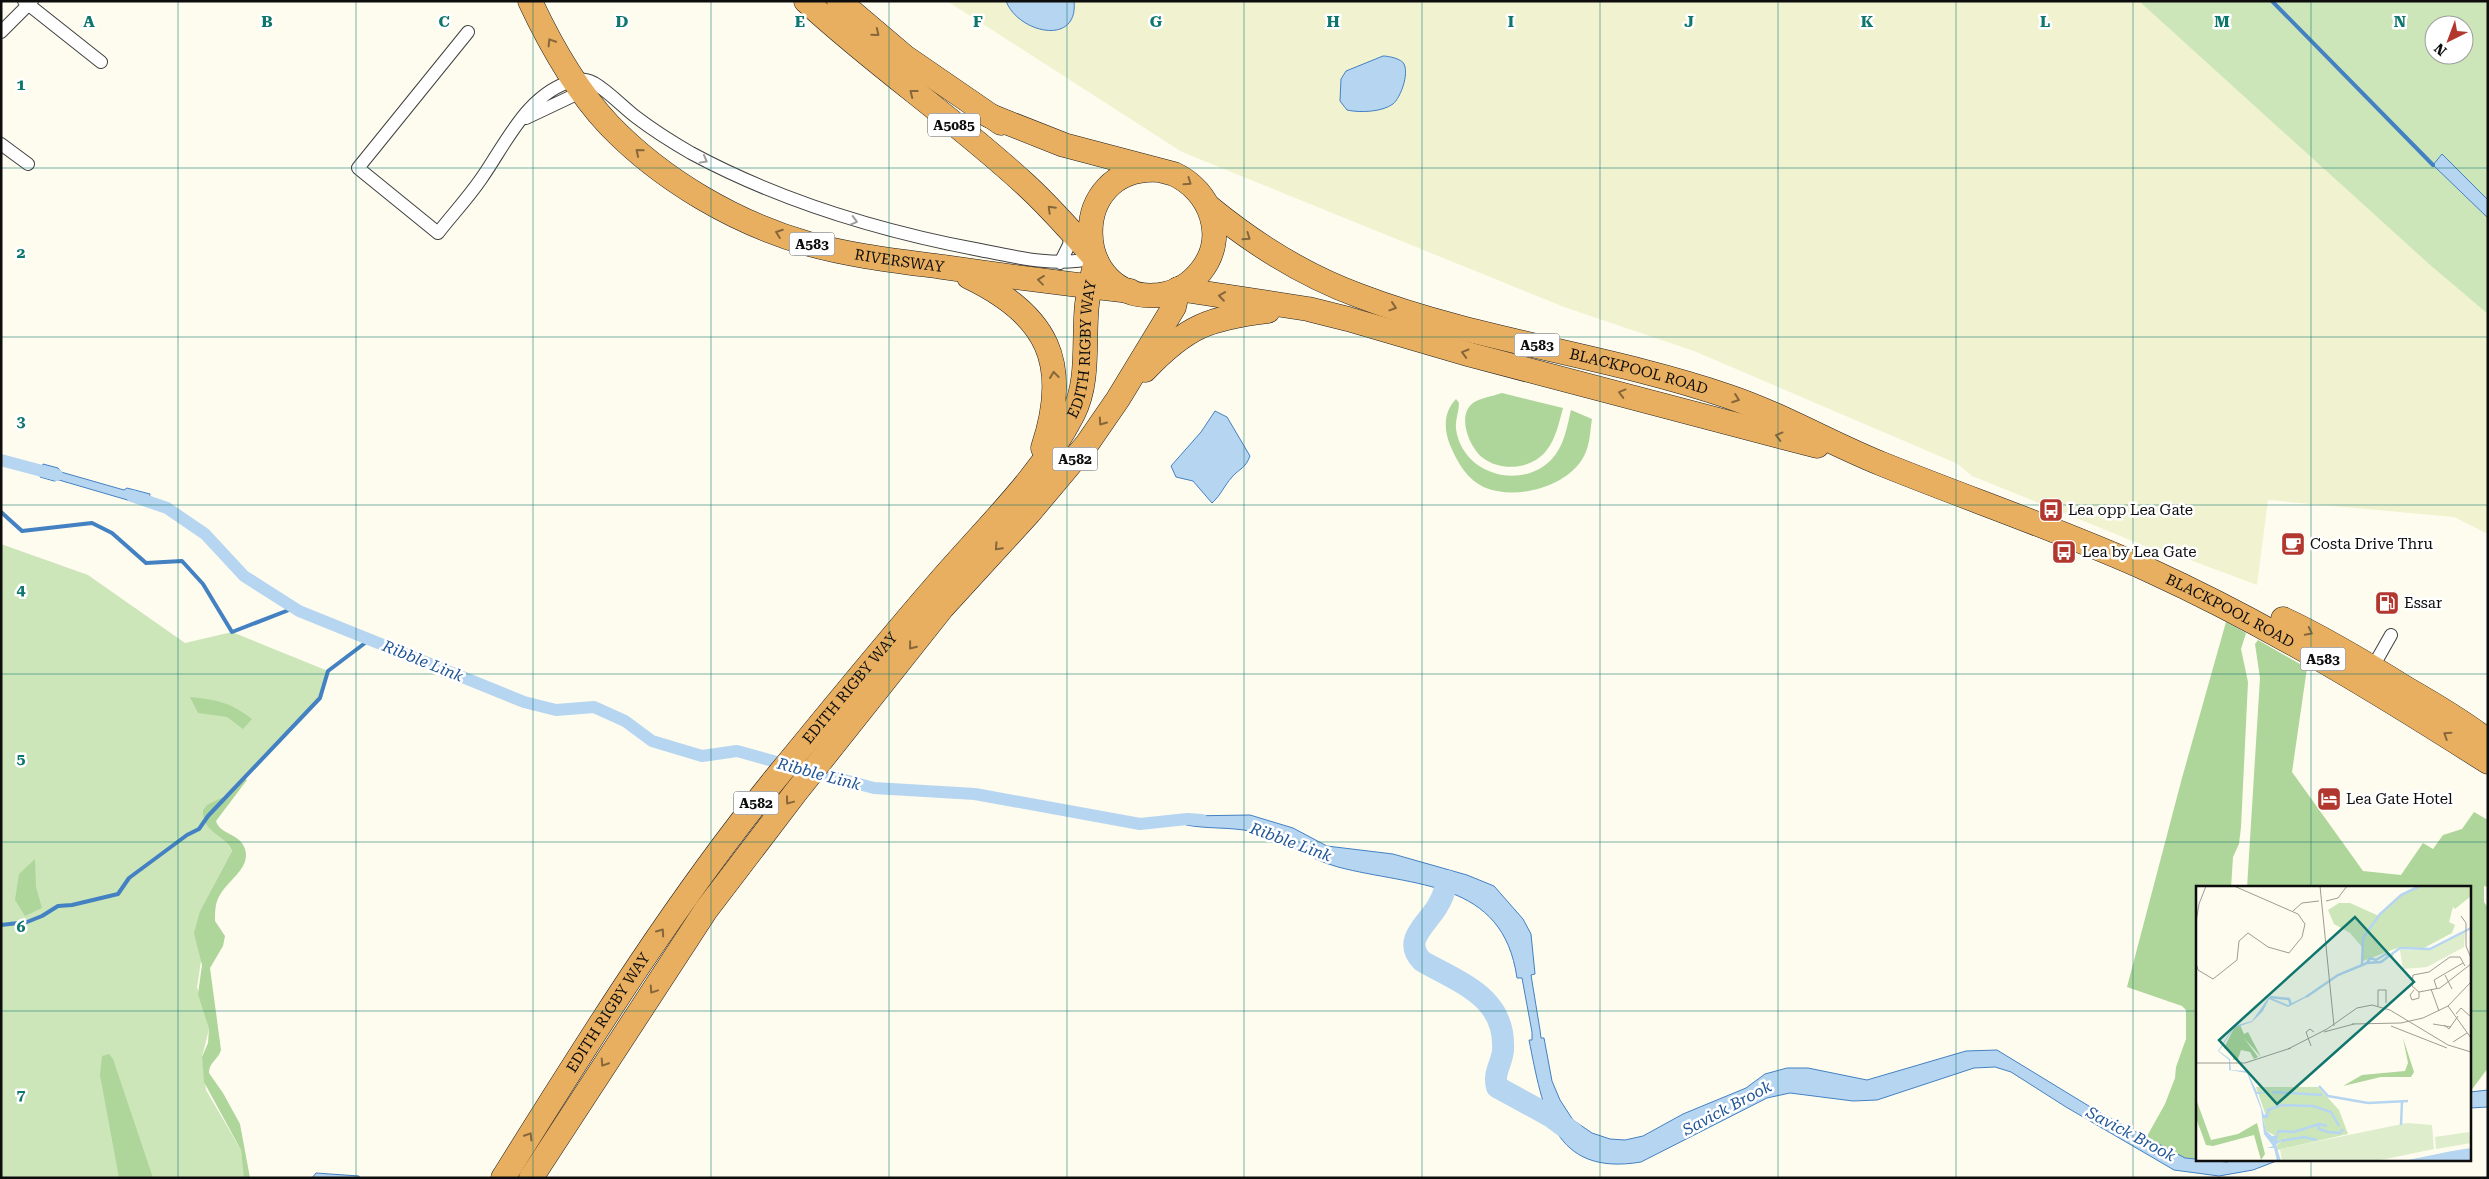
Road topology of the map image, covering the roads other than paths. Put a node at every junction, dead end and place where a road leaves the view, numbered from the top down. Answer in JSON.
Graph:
{"nodes":[{"id":1,"x":530,"y":1,"type":"edge"},
{"id":2,"x":806,"y":1,"type":"edge"},
{"id":3,"x":839,"y":1,"type":"edge"},
{"id":4,"x":28,"y":3,"type":"edge"},
{"id":5,"x":1,"y":32,"type":"edge"},
{"id":6,"x":468,"y":32,"type":"dead end"},
{"id":7,"x":101,"y":62,"type":"dead end"},
{"id":8,"x":579,"y":86,"type":"junction"},
{"id":9,"x":988,"y":115,"type":"junction"},
{"id":10,"x":1,"y":144,"type":"edge"},
{"id":11,"x":28,"y":164,"type":"dead end"},
{"id":12,"x":1158,"y":170,"type":"junction"},
{"id":13,"x":1124,"y":176,"type":"junction"},
{"id":14,"x":1209,"y":207,"type":"junction"},
{"id":15,"x":1071,"y":231,"type":"junction"},
{"id":16,"x":1095,"y":259,"type":"junction"},
{"id":17,"x":1060,"y":263,"type":"junction"},
{"id":18,"x":941,"y":267,"type":"junction"},
{"id":19,"x":1090,"y":286,"type":"junction"},
{"id":20,"x":1178,"y":289,"type":"junction"},
{"id":21,"x":1130,"y":291,"type":"junction"},
{"id":22,"x":1298,"y":308,"type":"junction"},
{"id":23,"x":1118,"y":399,"type":"junction"},
{"id":24,"x":1877,"y":462,"type":"junction"},
{"id":25,"x":1034,"y":473,"type":"junction"},
{"id":26,"x":932,"y":605,"type":"junction"},
{"id":27,"x":2391,"y":635,"type":"dead end"},
{"id":28,"x":2368,"y":676,"type":"junction"},
{"id":29,"x":2488,"y":741,"type":"edge"},
{"id":30,"x":2488,"y":762,"type":"edge"},
{"id":31,"x":503,"y":1178,"type":"edge"},
{"id":32,"x":530,"y":1178,"type":"edge"}],
"edges":[{"from":8,"to":1,"type":"highway","name":"RIVERSWAY","number":"A583","one_way":true},
{"from":15,"to":2,"type":"highway","number":"A5085","one_way":true},
{"from":3,"to":9,"type":"highway","one_way":true},
{"from":4,"to":5,"type":"street"},
{"from":4,"to":7,"type":"street"},
{"from":6,"to":8,"type":"street"},
{"from":8,"to":17,"type":"street","name":"RIVERSWAY","one_way":true},
{"from":18,"to":8,"type":"highway","name":"RIVERSWAY","number":"A583","one_way":true},
{"from":9,"to":12,"type":"highway"},
{"from":9,"to":13,"type":"highway"},
{"from":10,"to":11,"type":"street"},
{"from":12,"to":13,"type":"highway"},
{"from":12,"to":14,"type":"highway","one_way":true},
{"from":13,"to":16,"type":"highway"},
{"from":14,"to":20,"type":"highway"},
{"from":14,"to":24,"type":"highway","name":"BLACKPOOL ROAD","number":"A583","one_way":true},
{"from":15,"to":16,"type":"highway","number":"A5085"},
{"from":15,"to":17,"type":"street"},
{"from":16,"to":17,"type":"street","name":"RIVERSWAY"},
{"from":16,"to":19,"type":"highway","name":"EDITH RIGBY WAY","number":"A582"},
{"from":16,"to":21,"type":"highway"},
{"from":19,"to":18,"type":"highway","name":"RIVERSWAY","number":"A583","one_way":true},
{"from":25,"to":18,"type":"highway","one_way":true},
{"from":19,"to":21,"type":"highway","name":"RIVERSWAY","number":"A583"},
{"from":19,"to":25,"type":"highway","name":"EDITH RIGBY WAY","number":"A582"},
{"from":20,"to":21,"type":"highway"},
{"from":22,"to":20,"type":"highway","name":"BLACKPOOL ROAD","number":"A583","one_way":true},
{"from":20,"to":23,"type":"highway","name":"EDITH RIGBY WAY","number":"A582"},
{"from":22,"to":23,"type":"highway"},
{"from":24,"to":22,"type":"highway","name":"BLACKPOOL ROAD","number":"A583","one_way":true},
{"from":23,"to":26,"type":"highway","name":"EDITH RIGBY WAY","number":"A582","one_way":true},
{"from":24,"to":28,"type":"highway","name":"BLACKPOOL ROAD","number":"A583"},
{"from":25,"to":26,"type":"highway","name":"EDITH RIGBY WAY","number":"A582"},
{"from":31,"to":26,"type":"highway","name":"EDITH RIGBY WAY","number":"A582","one_way":true},
{"from":26,"to":32,"type":"highway","name":"EDITH RIGBY WAY","number":"A582","one_way":true},
{"from":27,"to":28,"type":"street"},
{"from":28,"to":29,"type":"highway","name":"BLACKPOOL ROAD","number":"A583"},
{"from":30,"to":28,"type":"highway","name":"BLACKPOOL ROAD","number":"A583","one_way":true}]}
